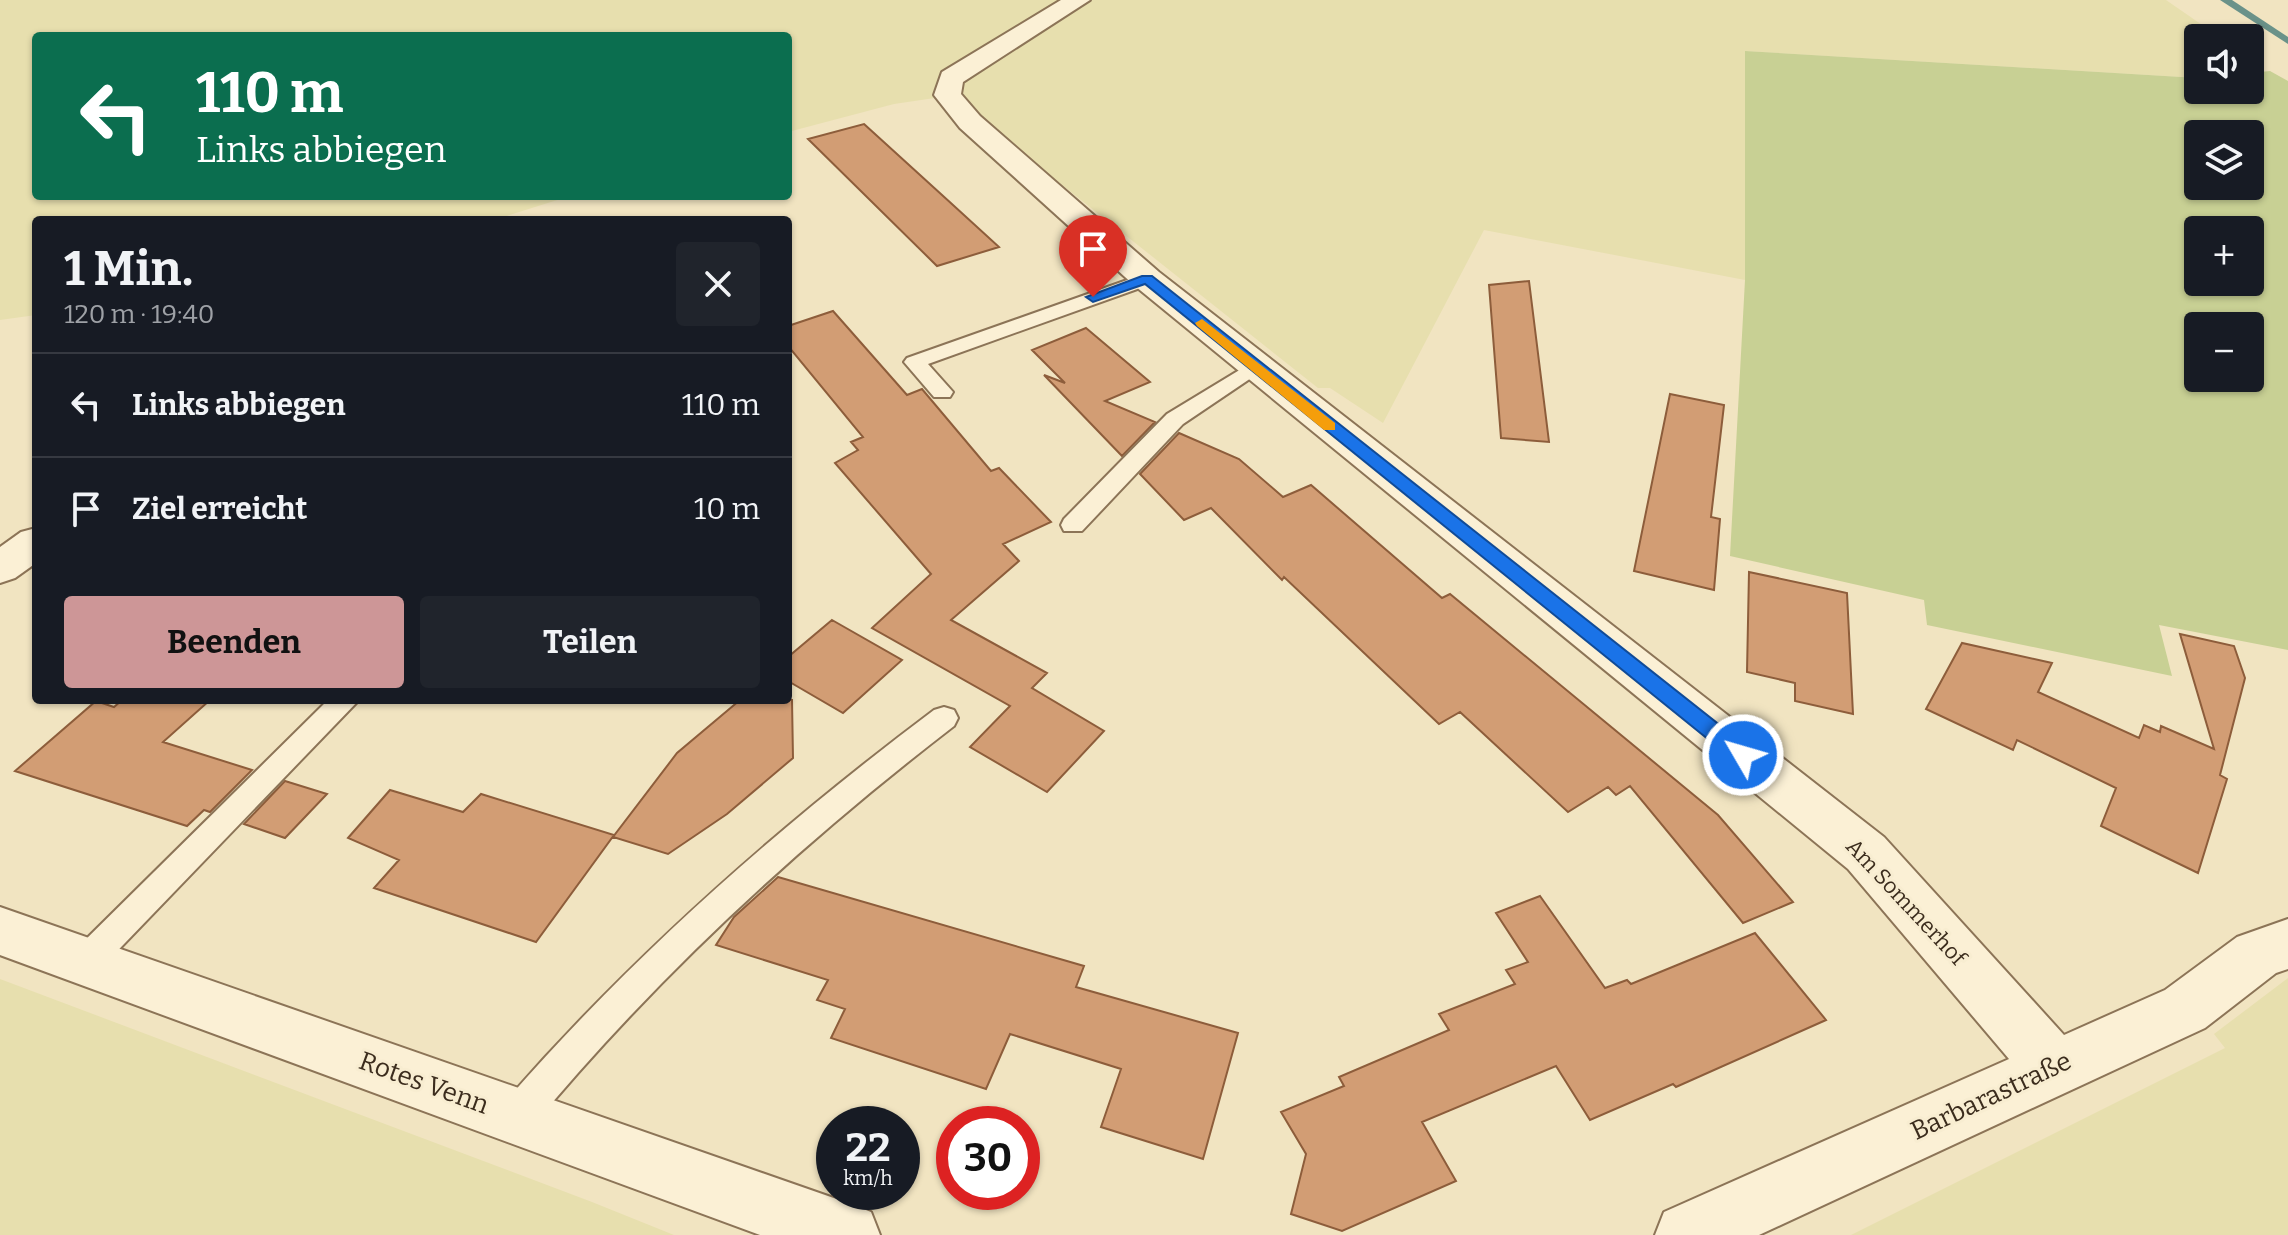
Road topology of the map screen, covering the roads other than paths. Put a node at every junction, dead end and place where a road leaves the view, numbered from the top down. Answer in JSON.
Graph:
{"nodes":[{"id":1,"x":1078,"y":0,"type":"edge"},
{"id":2,"x":1147,"y":279,"type":"junction"},
{"id":3,"x":1256,"y":366,"type":"junction"},
{"id":4,"x":942,"y":392,"type":"dead end"},
{"id":5,"x":1073,"y":525,"type":"dead end"},
{"id":6,"x":32,"y":545,"type":"edge"},
{"id":7,"x":0,"y":568,"type":"edge"},
{"id":8,"x":341,"y":704,"type":"edge"},
{"id":9,"x":944,"y":718,"type":"dead end"},
{"id":10,"x":0,"y":931,"type":"edge"},
{"id":11,"x":2288,"y":944,"type":"edge"},
{"id":12,"x":86,"y":961,"type":"junction"},
{"id":13,"x":2054,"y":1067,"type":"junction"},
{"id":14,"x":517,"y":1116,"type":"junction"},
{"id":15,"x":848,"y":1235,"type":"edge"},
{"id":16,"x":1687,"y":1235,"type":"edge"}],
"edges":[{"from":1,"to":2,"type":"street","name":"Am Sommerhof"},
{"from":2,"to":3,"type":"street","name":"Am Sommerhof"},
{"from":2,"to":4,"type":"lane"},
{"from":3,"to":5,"type":"lane"},
{"from":3,"to":13,"type":"street","name":"Am Sommerhof"},
{"from":6,"to":7,"type":"street"},
{"from":8,"to":12,"type":"lane"},
{"from":9,"to":14,"type":"lane"},
{"from":10,"to":12,"type":"street","name":"Rotes Venn"},
{"from":11,"to":13,"type":"street","name":"Barbarastraße"},
{"from":12,"to":14,"type":"street","name":"Rotes Venn"},
{"from":13,"to":16,"type":"street","name":"Barbarastraße"},
{"from":14,"to":15,"type":"street","name":"Rotes Venn"}]}
